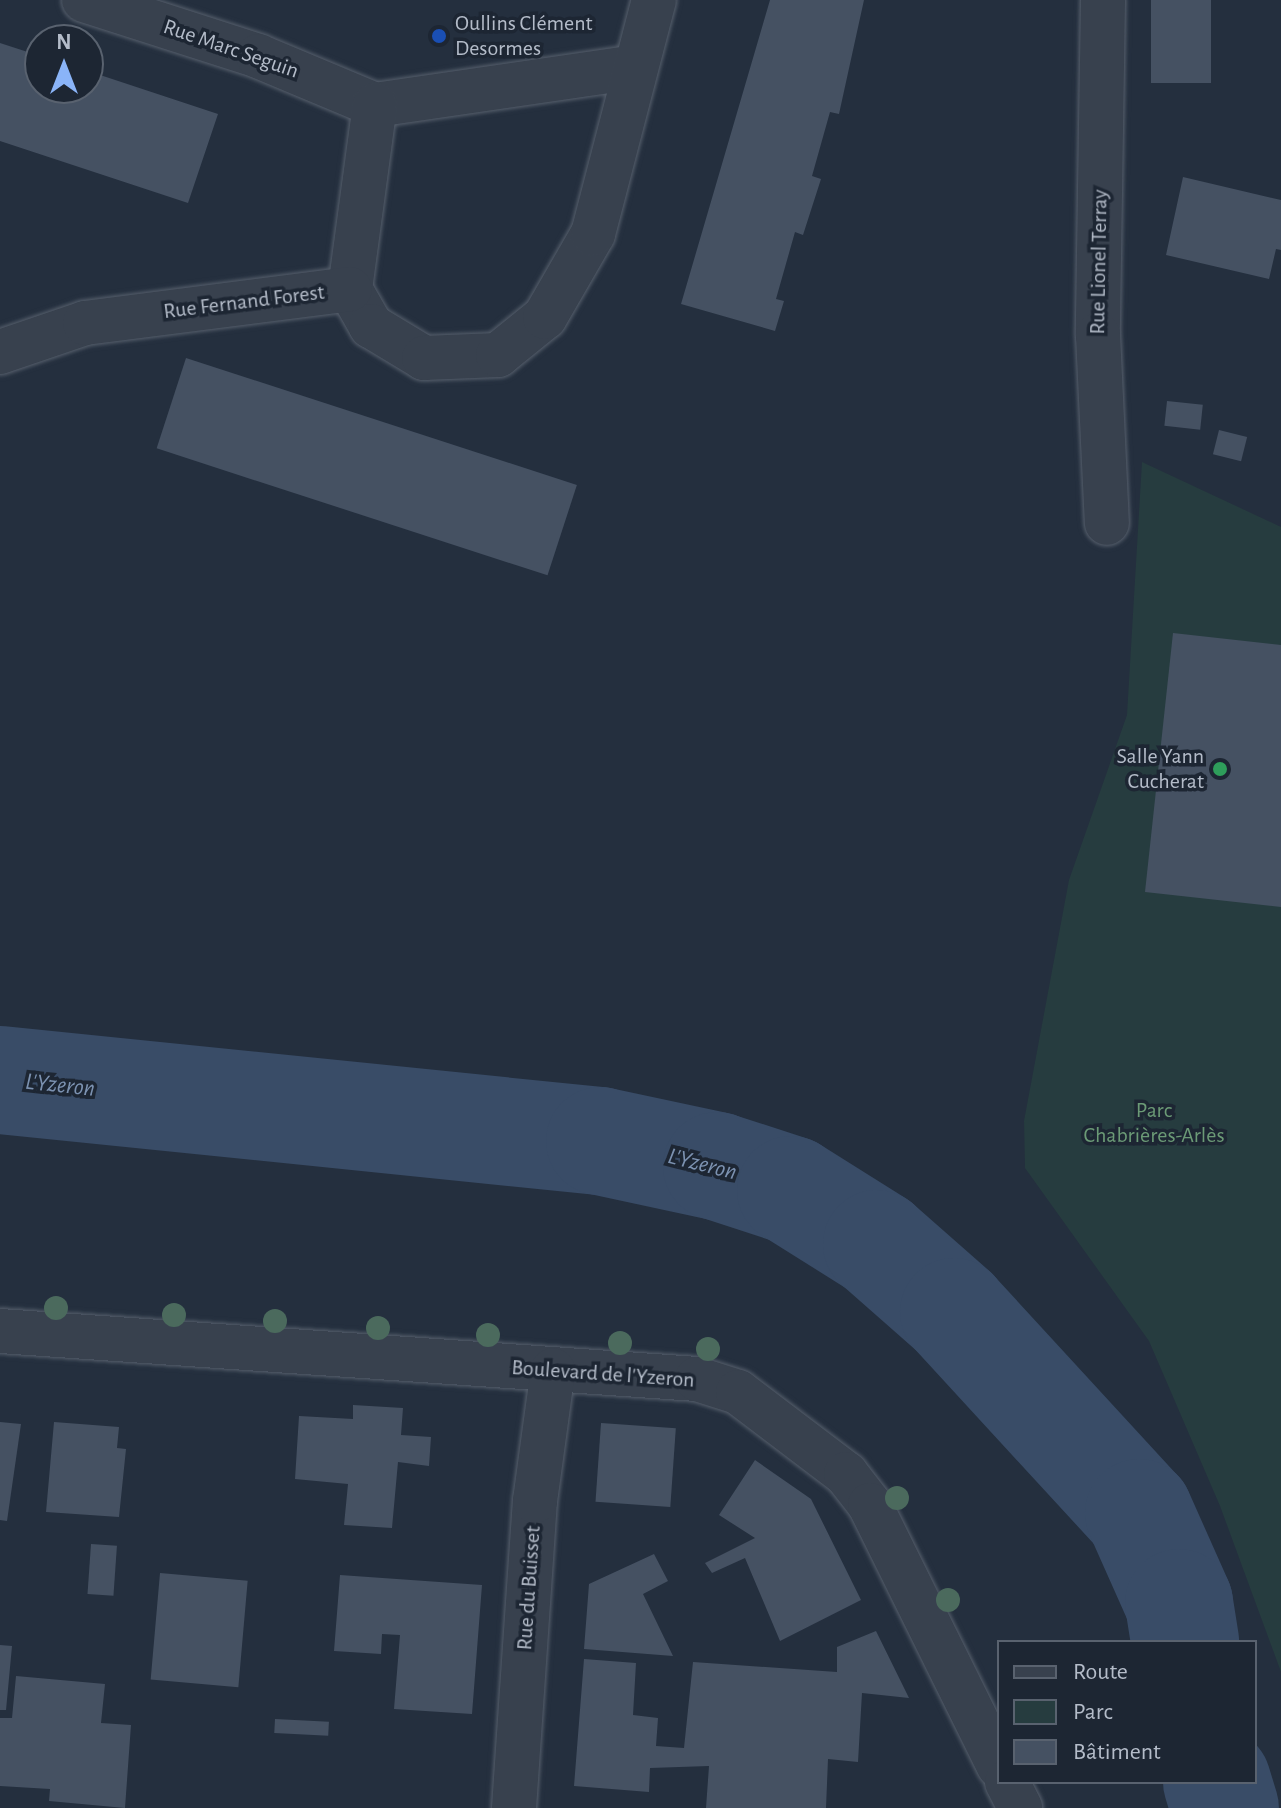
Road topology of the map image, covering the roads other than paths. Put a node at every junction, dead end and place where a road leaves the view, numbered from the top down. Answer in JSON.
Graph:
{"nodes":[{"id":1,"x":84,"y":0,"type":"edge"},
{"id":2,"x":654,"y":0,"type":"edge"},
{"id":3,"x":1103,"y":0,"type":"edge"},
{"id":4,"x":634,"y":67,"type":"junction"},
{"id":5,"x":375,"y":105,"type":"junction"},
{"id":6,"x":350,"y":289,"type":"junction"},
{"id":7,"x":0,"y":352,"type":"edge"},
{"id":8,"x":1107,"y":523,"type":"dead end"},
{"id":9,"x":0,"y":1331,"type":"edge"},
{"id":10,"x":553,"y":1370,"type":"junction"},
{"id":11,"x":997,"y":1762,"type":"edge"},
{"id":12,"x":1008,"y":1784,"type":"edge"},
{"id":13,"x":514,"y":1808,"type":"edge"},
{"id":14,"x":1020,"y":1808,"type":"edge"}],
"edges":[{"from":1,"to":5,"type":"street","name":"Rue Marc Seguin"},
{"from":2,"to":4,"type":"street","name":"Rue Fernand Forest"},
{"from":3,"to":8,"type":"street","name":"Rue Lionel Terray"},
{"from":4,"to":5,"type":"street"},
{"from":4,"to":6,"type":"street","name":"Rue Fernand Forest"},
{"from":5,"to":6,"type":"street"},
{"from":6,"to":7,"type":"street","name":"Rue Fernand Forest"},
{"from":9,"to":10,"type":"street","name":"Boulevard de l'Yzeron"},
{"from":10,"to":11,"type":"street","name":"Boulevard de l'Yzeron"},
{"from":10,"to":13,"type":"street","name":"Rue du Buisset"},
{"from":12,"to":14,"type":"street"}]}
